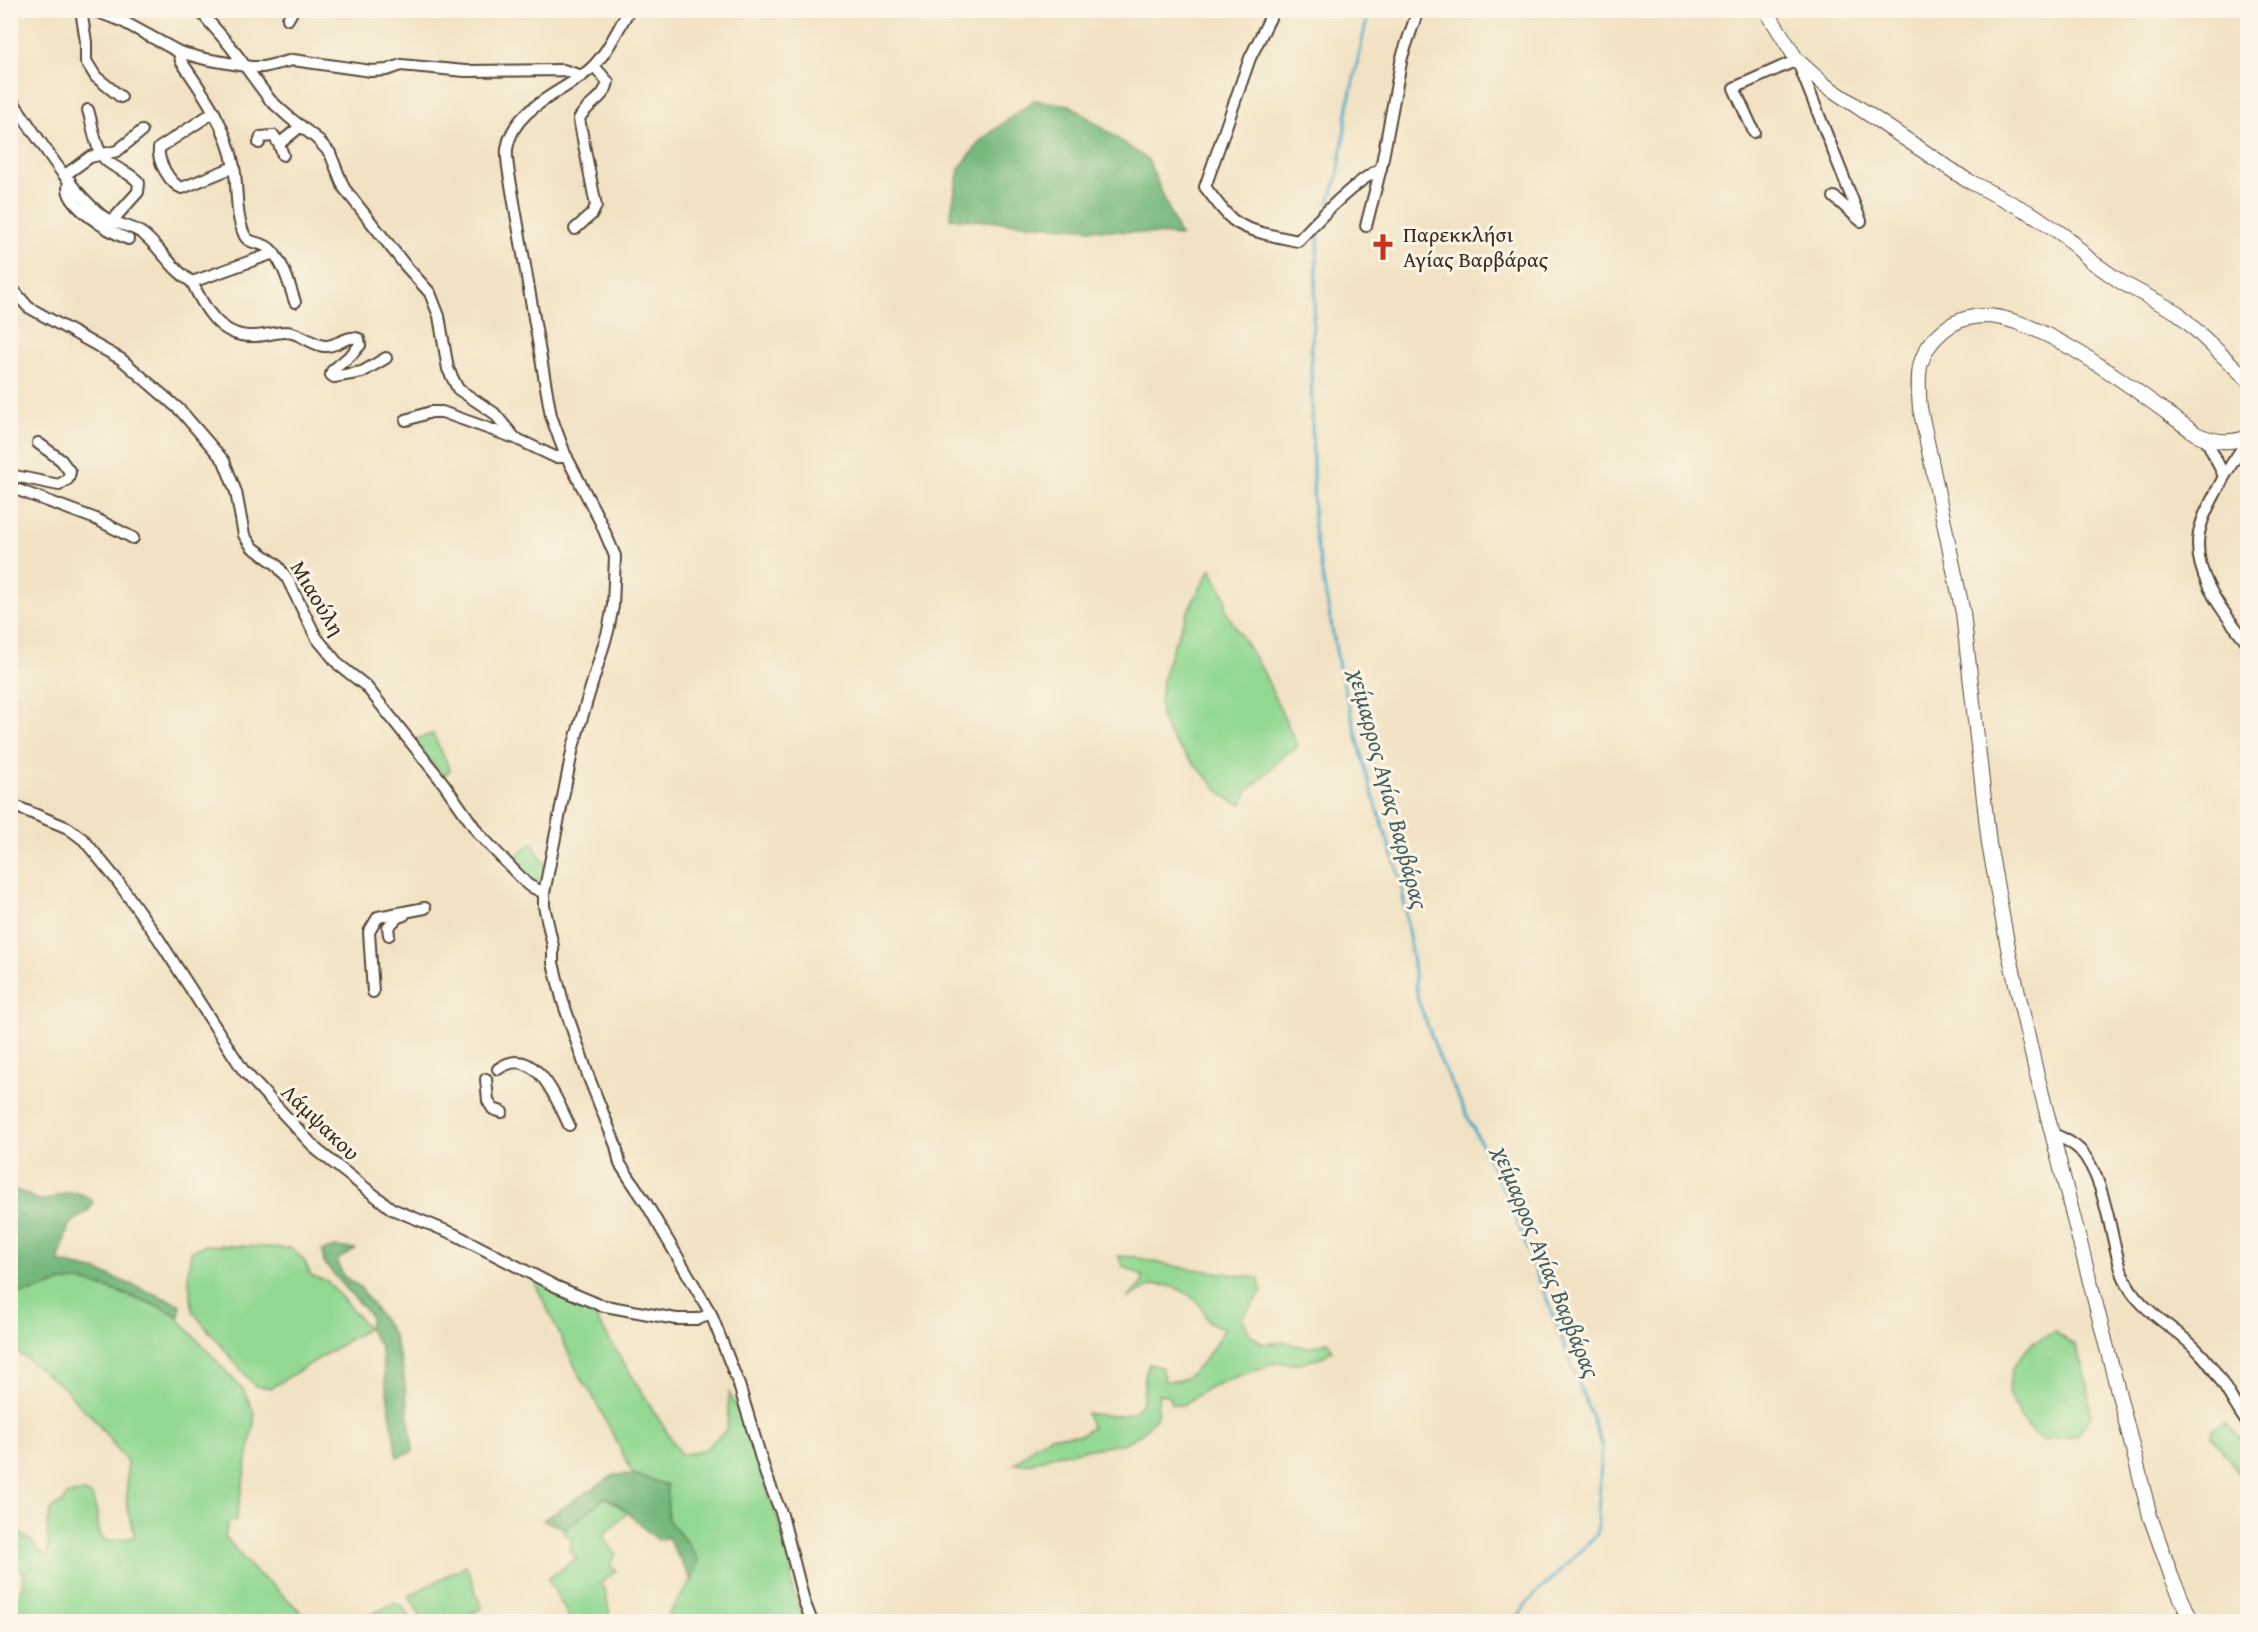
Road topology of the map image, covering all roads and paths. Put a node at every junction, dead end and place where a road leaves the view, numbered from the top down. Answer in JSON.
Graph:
{"nodes":[{"id":1,"x":81,"y":10,"type":"edge"},
{"id":2,"x":92,"y":10,"type":"edge"},
{"id":3,"x":199,"y":10,"type":"edge"},
{"id":4,"x":1274,"y":10,"type":"edge"},
{"id":5,"x":1418,"y":10,"type":"edge"},
{"id":6,"x":1766,"y":10,"type":"edge"},
{"id":7,"x":629,"y":11,"type":"edge"},
{"id":8,"x":179,"y":52,"type":"junction"},
{"id":9,"x":1797,"y":60,"type":"junction"},
{"id":10,"x":246,"y":66,"type":"junction"},
{"id":11,"x":594,"y":66,"type":"junction"},
{"id":12,"x":582,"y":76,"type":"junction"},
{"id":13,"x":120,"y":97,"type":"dead end"},
{"id":14,"x":10,"y":98,"type":"edge"},
{"id":15,"x":88,"y":110,"type":"dead end"},
{"id":16,"x":214,"y":112,"type":"junction"},
{"id":17,"x":301,"y":126,"type":"junction"},
{"id":18,"x":142,"y":131,"type":"dead end"},
{"id":19,"x":1754,"y":132,"type":"dead end"},
{"id":20,"x":259,"y":143,"type":"dead end"},
{"id":21,"x":279,"y":144,"type":"junction"},
{"id":22,"x":101,"y":155,"type":"junction"},
{"id":23,"x":283,"y":155,"type":"dead end"},
{"id":24,"x":234,"y":167,"type":"junction"},
{"id":25,"x":1381,"y":168,"type":"junction"},
{"id":26,"x":68,"y":178,"type":"junction"},
{"id":27,"x":1834,"y":197,"type":"dead end"},
{"id":28,"x":112,"y":221,"type":"junction"},
{"id":29,"x":1366,"y":226,"type":"dead end"},
{"id":30,"x":575,"y":229,"type":"dead end"},
{"id":31,"x":128,"y":239,"type":"dead end"},
{"id":32,"x":274,"y":253,"type":"junction"},
{"id":33,"x":192,"y":282,"type":"junction"},
{"id":34,"x":10,"y":286,"type":"edge"},
{"id":35,"x":295,"y":302,"type":"dead end"},
{"id":36,"x":386,"y":358,"type":"dead end"},
{"id":37,"x":2247,"y":380,"type":"edge"},
{"id":38,"x":406,"y":420,"type":"dead end"},
{"id":39,"x":515,"y":438,"type":"junction"},
{"id":40,"x":2206,"y":439,"type":"junction"},
{"id":41,"x":2247,"y":439,"type":"edge"},
{"id":42,"x":38,"y":443,"type":"dead end"},
{"id":43,"x":567,"y":457,"type":"junction"},
{"id":44,"x":10,"y":476,"type":"edge"},
{"id":45,"x":2224,"y":476,"type":"junction"},
{"id":46,"x":10,"y":486,"type":"edge"},
{"id":47,"x":133,"y":538,"type":"dead end"},
{"id":48,"x":2247,"y":643,"type":"edge"},
{"id":49,"x":10,"y":804,"type":"edge"},
{"id":50,"x":544,"y":892,"type":"junction"},
{"id":51,"x":389,"y":935,"type":"dead end"},
{"id":52,"x":373,"y":992,"type":"dead end"},
{"id":53,"x":498,"y":1069,"type":"dead end"},
{"id":54,"x":486,"y":1079,"type":"dead end"},
{"id":55,"x":502,"y":1112,"type":"dead end"},
{"id":56,"x":569,"y":1125,"type":"dead end"},
{"id":57,"x":2053,"y":1134,"type":"junction"},
{"id":58,"x":711,"y":1314,"type":"junction"},
{"id":59,"x":2247,"y":1424,"type":"edge"},
{"id":60,"x":812,"y":1622,"type":"edge"},
{"id":61,"x":2192,"y":1622,"type":"edge"}],
"edges":[{"from":1,"to":13,"type":"street"},
{"from":2,"to":8,"type":"street"},
{"from":3,"to":10,"type":"street"},
{"from":4,"to":25,"type":"street"},
{"from":5,"to":25,"type":"street"},
{"from":6,"to":9,"type":"street"},
{"from":7,"to":11,"type":"street"},
{"from":8,"to":10,"type":"street"},
{"from":8,"to":16,"type":"street"},
{"from":9,"to":19,"type":"street"},
{"from":9,"to":27,"type":"street"},
{"from":9,"to":37,"type":"street"},
{"from":10,"to":12,"type":"street"},
{"from":10,"to":17,"type":"street"},
{"from":11,"to":12,"type":"street"},
{"from":11,"to":30,"type":"street"},
{"from":12,"to":43,"type":"street"},
{"from":14,"to":26,"type":"street"},
{"from":15,"to":22,"type":"street"},
{"from":16,"to":24,"type":"street"},
{"from":16,"to":24,"type":"street"},
{"from":17,"to":21,"type":"street"},
{"from":17,"to":39,"type":"street"},
{"from":18,"to":22,"type":"street"},
{"from":20,"to":21,"type":"street"},
{"from":21,"to":23,"type":"street"},
{"from":22,"to":26,"type":"street"},
{"from":22,"to":28,"type":"street"},
{"from":24,"to":32,"type":"street"},
{"from":25,"to":29,"type":"street"},
{"from":26,"to":28,"type":"street"},
{"from":26,"to":31,"type":"street"},
{"from":28,"to":33,"type":"street"},
{"from":32,"to":33,"type":"street"},
{"from":32,"to":35,"type":"street"},
{"from":33,"to":36,"type":"street"},
{"from":34,"to":50,"type":"street","name":"Μιαούλη"},
{"from":38,"to":39,"type":"street"},
{"from":39,"to":43,"type":"street"},
{"from":40,"to":41,"type":"street"},
{"from":40,"to":45,"type":"street"},
{"from":40,"to":57,"type":"street"},
{"from":41,"to":45,"type":"street"},
{"from":42,"to":44,"type":"street"},
{"from":43,"to":50,"type":"street"},
{"from":45,"to":48,"type":"street"},
{"from":46,"to":47,"type":"street"},
{"from":49,"to":58,"type":"street","name":"Λάμψακου"},
{"from":50,"to":58,"type":"street"},
{"from":51,"to":52,"type":"street"},
{"from":53,"to":56,"type":"street"},
{"from":54,"to":55,"type":"street"},
{"from":57,"to":59,"type":"street"},
{"from":57,"to":61,"type":"street"},
{"from":58,"to":60,"type":"street"}]}
